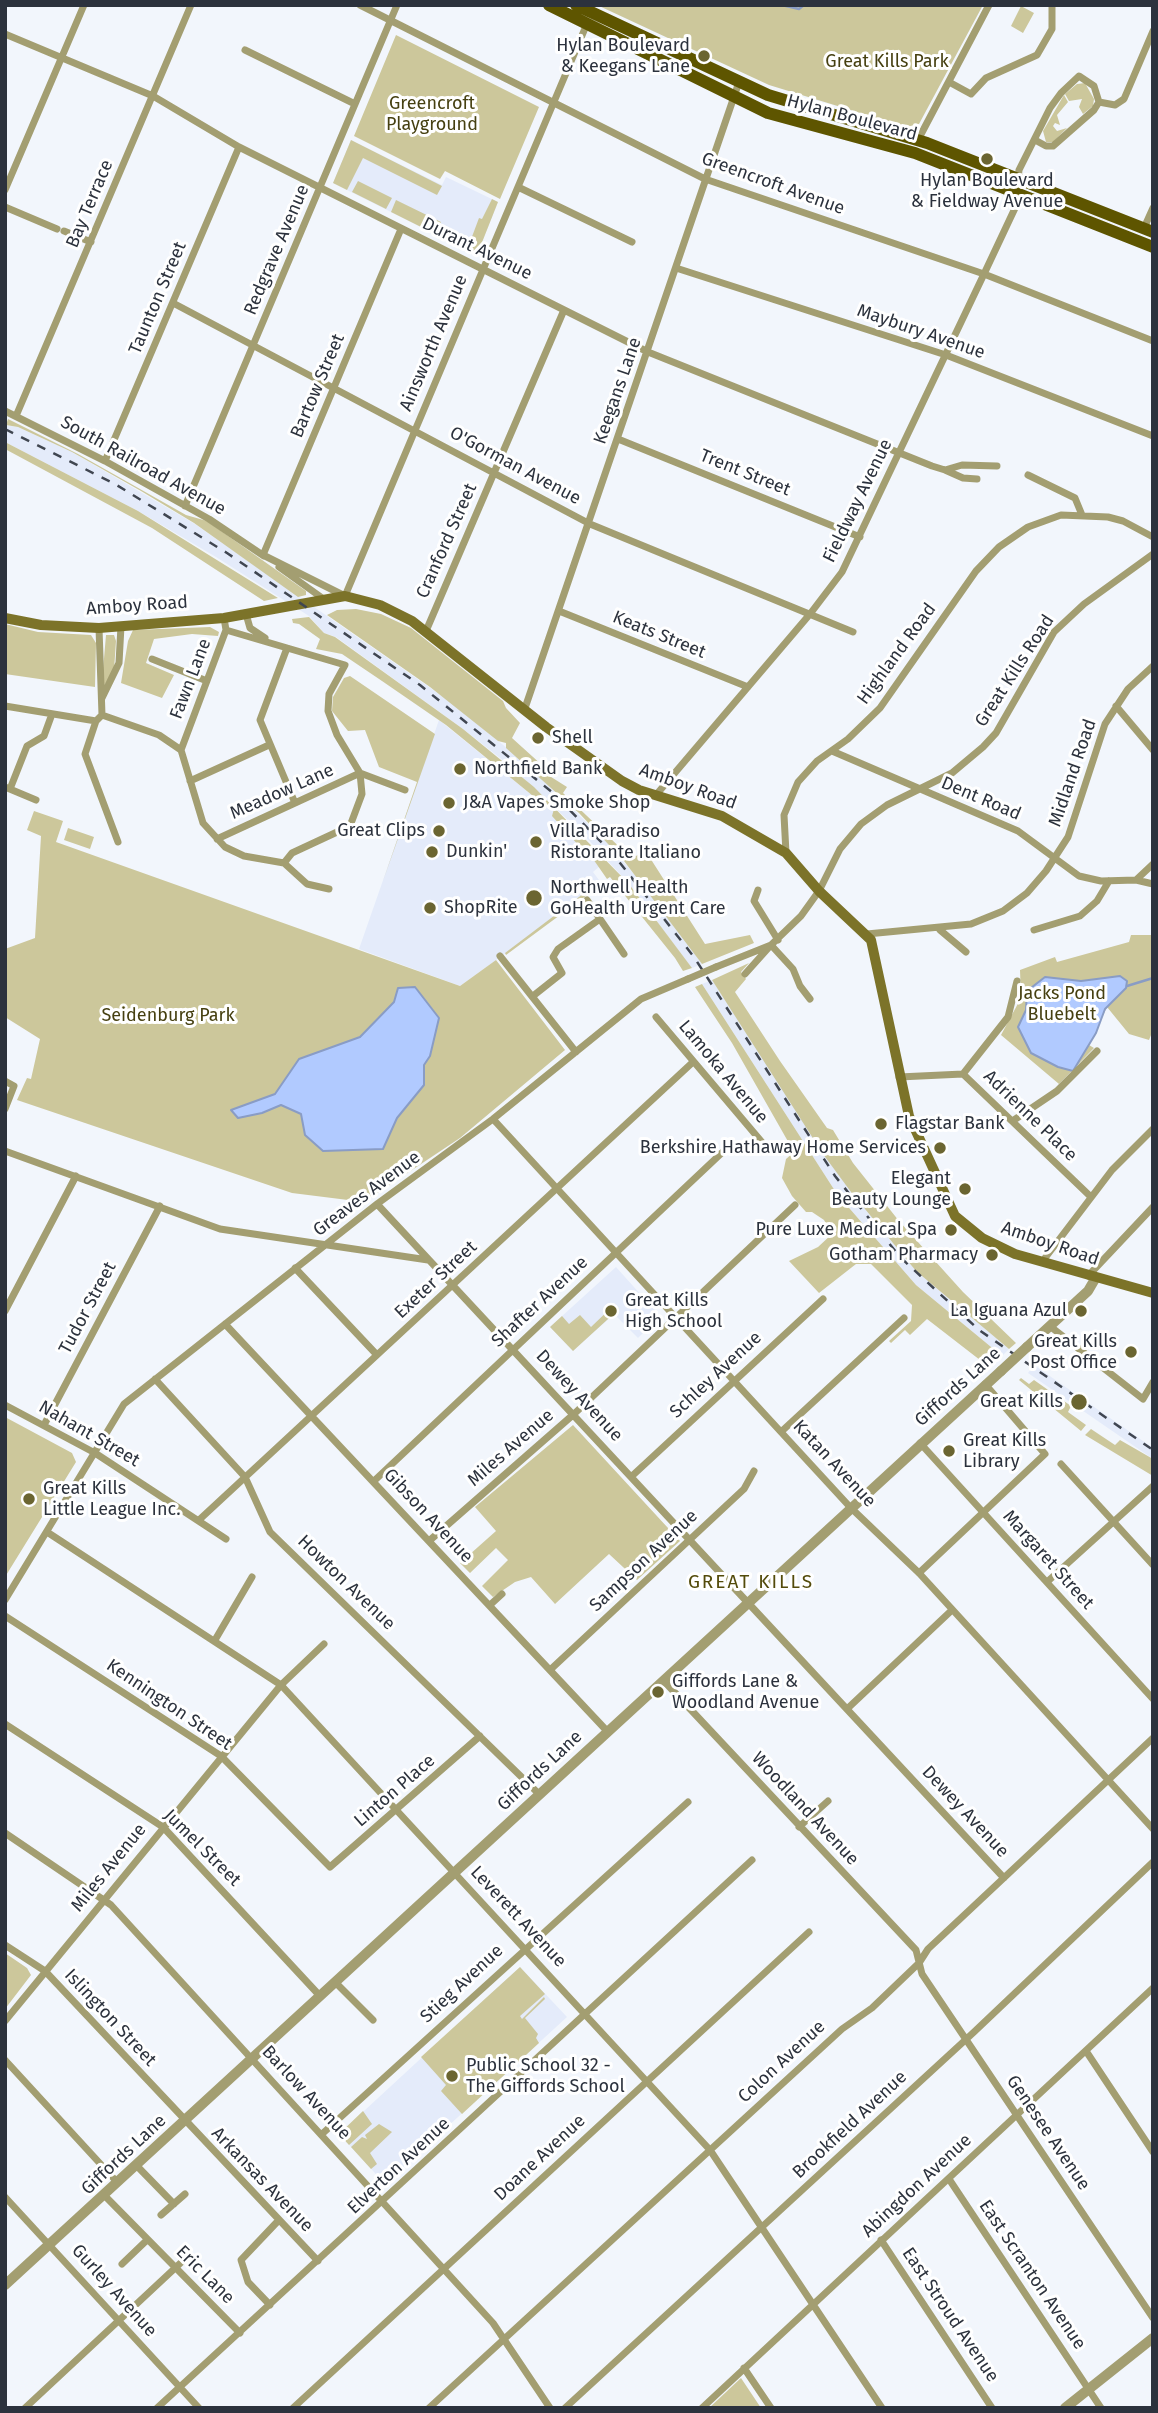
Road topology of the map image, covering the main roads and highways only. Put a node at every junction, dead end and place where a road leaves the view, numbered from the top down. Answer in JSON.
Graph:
{"nodes":[{"id":1,"x":549,"y":5,"type":"edge"},
{"id":2,"x":576,"y":5,"type":"edge"},
{"id":3,"x":1148,"y":230,"type":"edge"},
{"id":4,"x":1153,"y":247,"type":"edge"},
{"id":5,"x":5,"y":618,"type":"edge"},
{"id":6,"x":1153,"y":1293,"type":"edge"}],
"edges":[{"from":1,"to":4,"type":"main road","name":"Hylan Boulevard"},
{"from":2,"to":3,"type":"main road","name":"Hylan Boulevard"},
{"from":5,"to":6,"type":"main road","name":"Amboy Road"}]}
